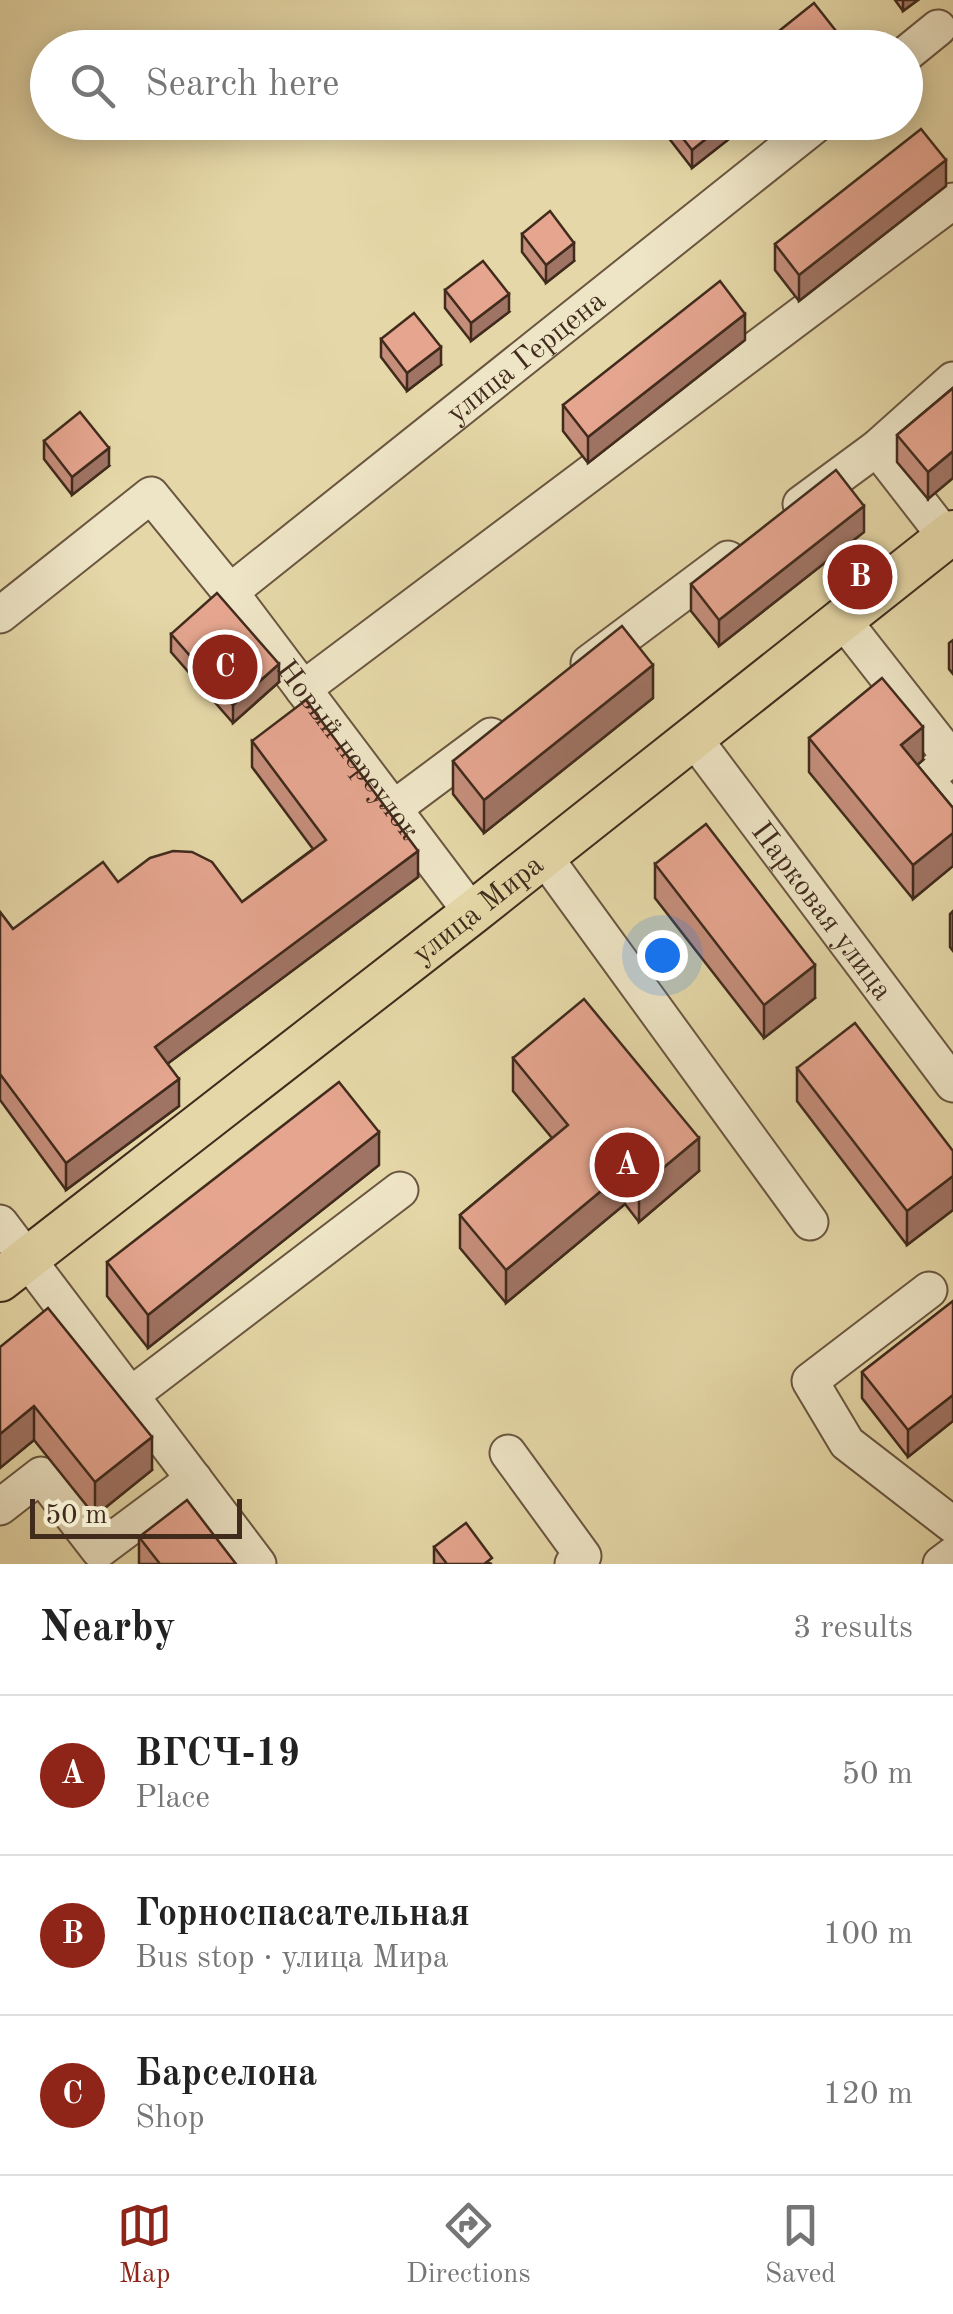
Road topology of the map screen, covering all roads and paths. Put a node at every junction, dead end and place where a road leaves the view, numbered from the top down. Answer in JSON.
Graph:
{"nodes":[{"id":1,"x":938,"y":28,"type":"dead end"},
{"id":2,"x":923,"y":40,"type":"edge"},
{"id":3,"x":796,"y":140,"type":"edge"},
{"id":4,"x":953,"y":201,"type":"edge"},
{"id":5,"x":953,"y":380,"type":"edge"},
{"id":6,"x":877,"y":448,"type":"junction"},
{"id":7,"x":783,"y":518,"type":"edge"},
{"id":8,"x":949,"y":534,"type":"edge"},
{"id":9,"x":752,"y":541,"type":"edge"},
{"id":10,"x":230,"y":592,"type":"junction"},
{"id":11,"x":0,"y":615,"type":"edge"},
{"id":12,"x":842,"y":619,"type":"junction"},
{"id":13,"x":565,"y":681,"type":"edge"},
{"id":14,"x":304,"y":689,"type":"junction"},
{"id":15,"x":518,"y":716,"type":"edge"},
{"id":16,"x":692,"y":736,"type":"junction"},
{"id":17,"x":952,"y":757,"type":"edge"},
{"id":18,"x":394,"y":808,"type":"junction"},
{"id":19,"x":953,"y":811,"type":"edge"},
{"id":20,"x":543,"y":855,"type":"junction"},
{"id":21,"x":472,"y":912,"type":"junction"},
{"id":22,"x":953,"y":1084,"type":"edge"},
{"id":23,"x":400,"y":1190,"type":"dead end"},
{"id":24,"x":810,"y":1222,"type":"dead end"},
{"id":25,"x":0,"y":1224,"type":"edge"},
{"id":26,"x":14,"y":1270,"type":"edge"},
{"id":27,"x":928,"y":1290,"type":"dead end"},
{"id":28,"x":131,"y":1395,"type":"junction"},
{"id":29,"x":508,"y":1453,"type":"dead end"},
{"id":30,"x":194,"y":1479,"type":"junction"},
{"id":31,"x":0,"y":1506,"type":"edge"},
{"id":32,"x":953,"y":1525,"type":"edge"},
{"id":33,"x":953,"y":1554,"type":"edge"},
{"id":34,"x":104,"y":1557,"type":"edge"},
{"id":35,"x":258,"y":1564,"type":"edge"},
{"id":36,"x":573,"y":1564,"type":"edge"},
{"id":37,"x":941,"y":1564,"type":"edge"}],
"edges":[{"from":1,"to":2,"type":"street"},
{"from":3,"to":10,"type":"street","name":"улица Герцена"},
{"from":4,"to":14,"type":"street"},
{"from":5,"to":6,"type":"street"},
{"from":6,"to":7,"type":"street"},
{"from":6,"to":8,"type":"street"},
{"from":8,"to":12,"type":"main road","name":"улица Мира"},
{"from":9,"to":13,"type":"street"},
{"from":10,"to":11,"type":"street","name":"Новый переулок"},
{"from":10,"to":14,"type":"street","name":"Новый переулок"},
{"from":12,"to":16,"type":"main road","name":"улица Мира"},
{"from":12,"to":17,"type":"street"},
{"from":14,"to":18,"type":"street","name":"Новый переулок"},
{"from":15,"to":18,"type":"street"},
{"from":16,"to":20,"type":"main road","name":"улица Мира"},
{"from":16,"to":22,"type":"street","name":"Парковая улица"},
{"from":17,"to":19,"type":"street"},
{"from":18,"to":21,"type":"street","name":"Новый переулок"},
{"from":20,"to":21,"type":"main road","name":"улица Мира"},
{"from":20,"to":24,"type":"street"},
{"from":21,"to":26,"type":"main road","name":"улица Мира"},
{"from":23,"to":28,"type":"street"},
{"from":25,"to":26,"type":"street"},
{"from":26,"to":28,"type":"street"},
{"from":27,"to":32,"type":"street"},
{"from":28,"to":30,"type":"street"},
{"from":29,"to":36,"type":"street"},
{"from":30,"to":34,"type":"street"},
{"from":30,"to":35,"type":"street"},
{"from":31,"to":34,"type":"street"},
{"from":33,"to":37,"type":"street"}]}
